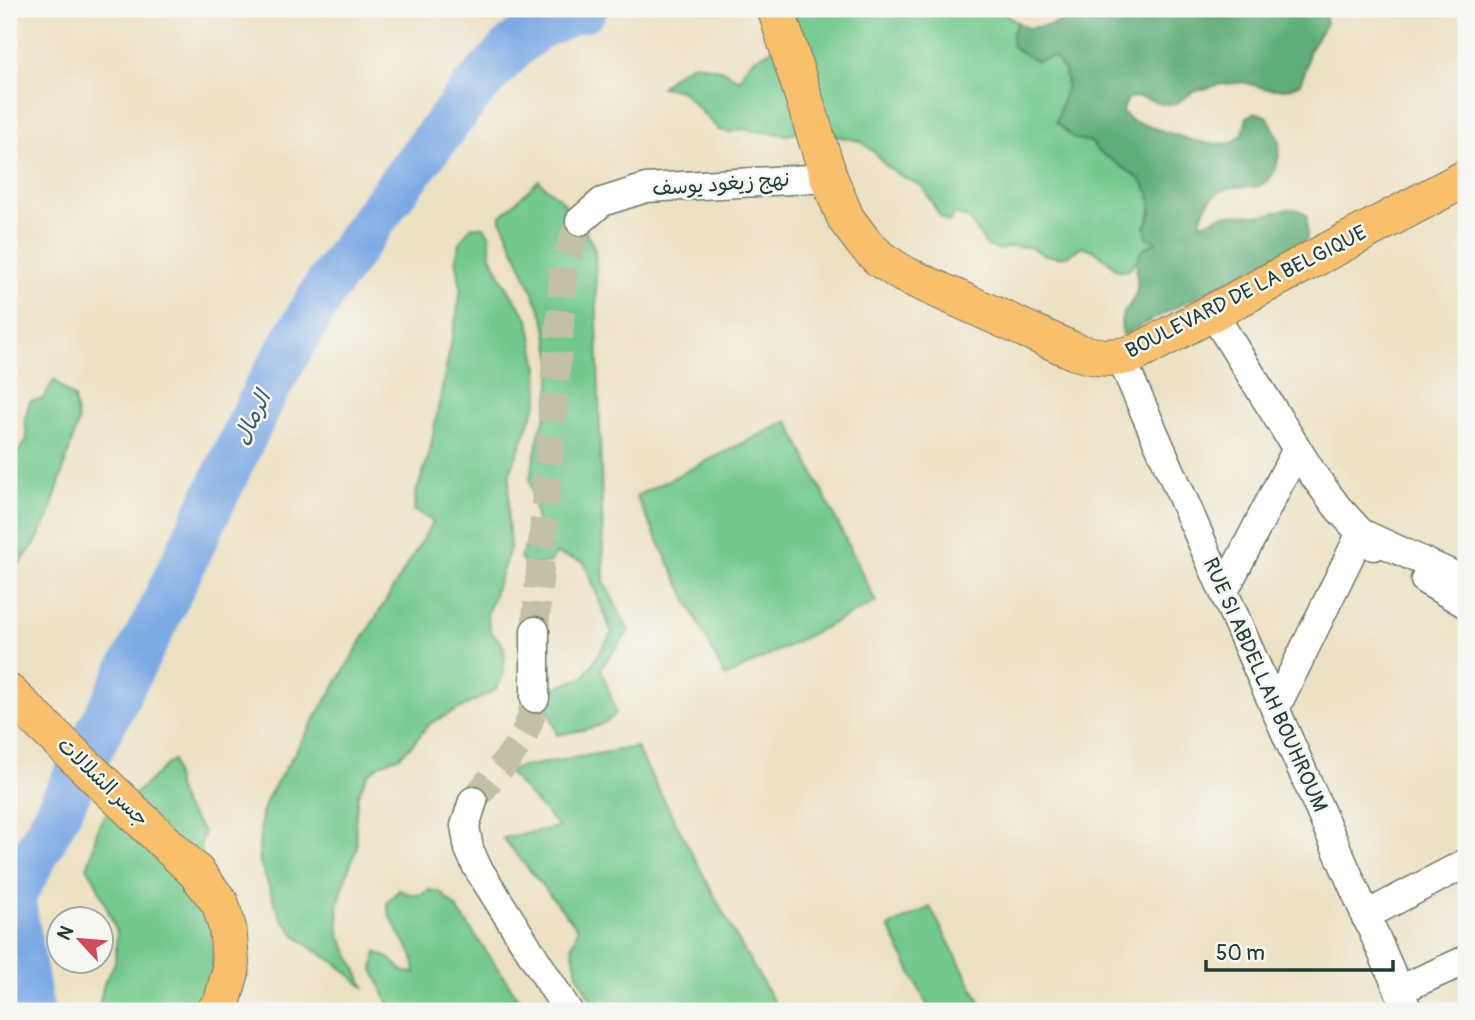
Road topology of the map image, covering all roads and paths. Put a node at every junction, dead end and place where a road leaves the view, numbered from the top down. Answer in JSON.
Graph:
{"nodes":[{"id":1,"x":776,"y":9,"type":"edge"},
{"id":2,"x":825,"y":165,"type":"junction"},
{"id":3,"x":1466,"y":178,"type":"edge"},
{"id":4,"x":580,"y":221,"type":"tunnel mouth"},
{"id":5,"x":1212,"y":312,"type":"junction"},
{"id":6,"x":1121,"y":358,"type":"junction"},
{"id":7,"x":1297,"y":449,"type":"junction"},
{"id":8,"x":1361,"y":533,"type":"junction"},
{"id":9,"x":1466,"y":581,"type":"edge"},
{"id":10,"x":1224,"y":591,"type":"junction"},
{"id":11,"x":1466,"y":604,"type":"edge"},
{"id":12,"x":535,"y":631,"type":"tunnel mouth"},
{"id":13,"x":9,"y":693,"type":"edge"},
{"id":14,"x":535,"y":698,"type":"tunnel mouth"},
{"id":15,"x":1275,"y":709,"type":"junction"},
{"id":16,"x":472,"y":802,"type":"tunnel mouth"},
{"id":17,"x":1466,"y":863,"type":"edge"},
{"id":18,"x":1365,"y":916,"type":"junction"},
{"id":19,"x":1466,"y":960,"type":"edge"},
{"id":20,"x":1404,"y":1001,"type":"edge"},
{"id":21,"x":215,"y":1011,"type":"edge"},
{"id":22,"x":568,"y":1011,"type":"edge"}],
"edges":[{"from":1,"to":2,"type":"main road","name":"BOULEVARD DE LA BELGIQUE"},
{"from":2,"to":4,"type":"street","name":"نهج زيغود يوسف"},
{"from":2,"to":6,"type":"main road","name":"BOULEVARD DE LA BELGIQUE"},
{"from":3,"to":5,"type":"main road","name":"BOULEVARD DE LA BELGIQUE"},
{"from":5,"to":6,"type":"main road","name":"BOULEVARD DE LA BELGIQUE"},
{"from":5,"to":7,"type":"street"},
{"from":6,"to":10,"type":"street","name":"RUE SI ABDELLAH BOUHROUM"},
{"from":7,"to":8,"type":"street"},
{"from":7,"to":10,"type":"street"},
{"from":8,"to":9,"type":"street"},
{"from":8,"to":11,"type":"street"},
{"from":8,"to":15,"type":"street"},
{"from":10,"to":15,"type":"street","name":"RUE SI ABDELLAH BOUHROUM"},
{"from":12,"to":14,"type":"street"},
{"from":13,"to":21,"type":"main road","name":"جسر الشلالات"},
{"from":15,"to":18,"type":"street","name":"RUE SI ABDELLAH BOUHROUM"},
{"from":16,"to":22,"type":"street"},
{"from":17,"to":18,"type":"street"},
{"from":18,"to":20,"type":"street","name":"RUE SI ABDELLAH BOUHROUM"},
{"from":19,"to":20,"type":"street"}]}
